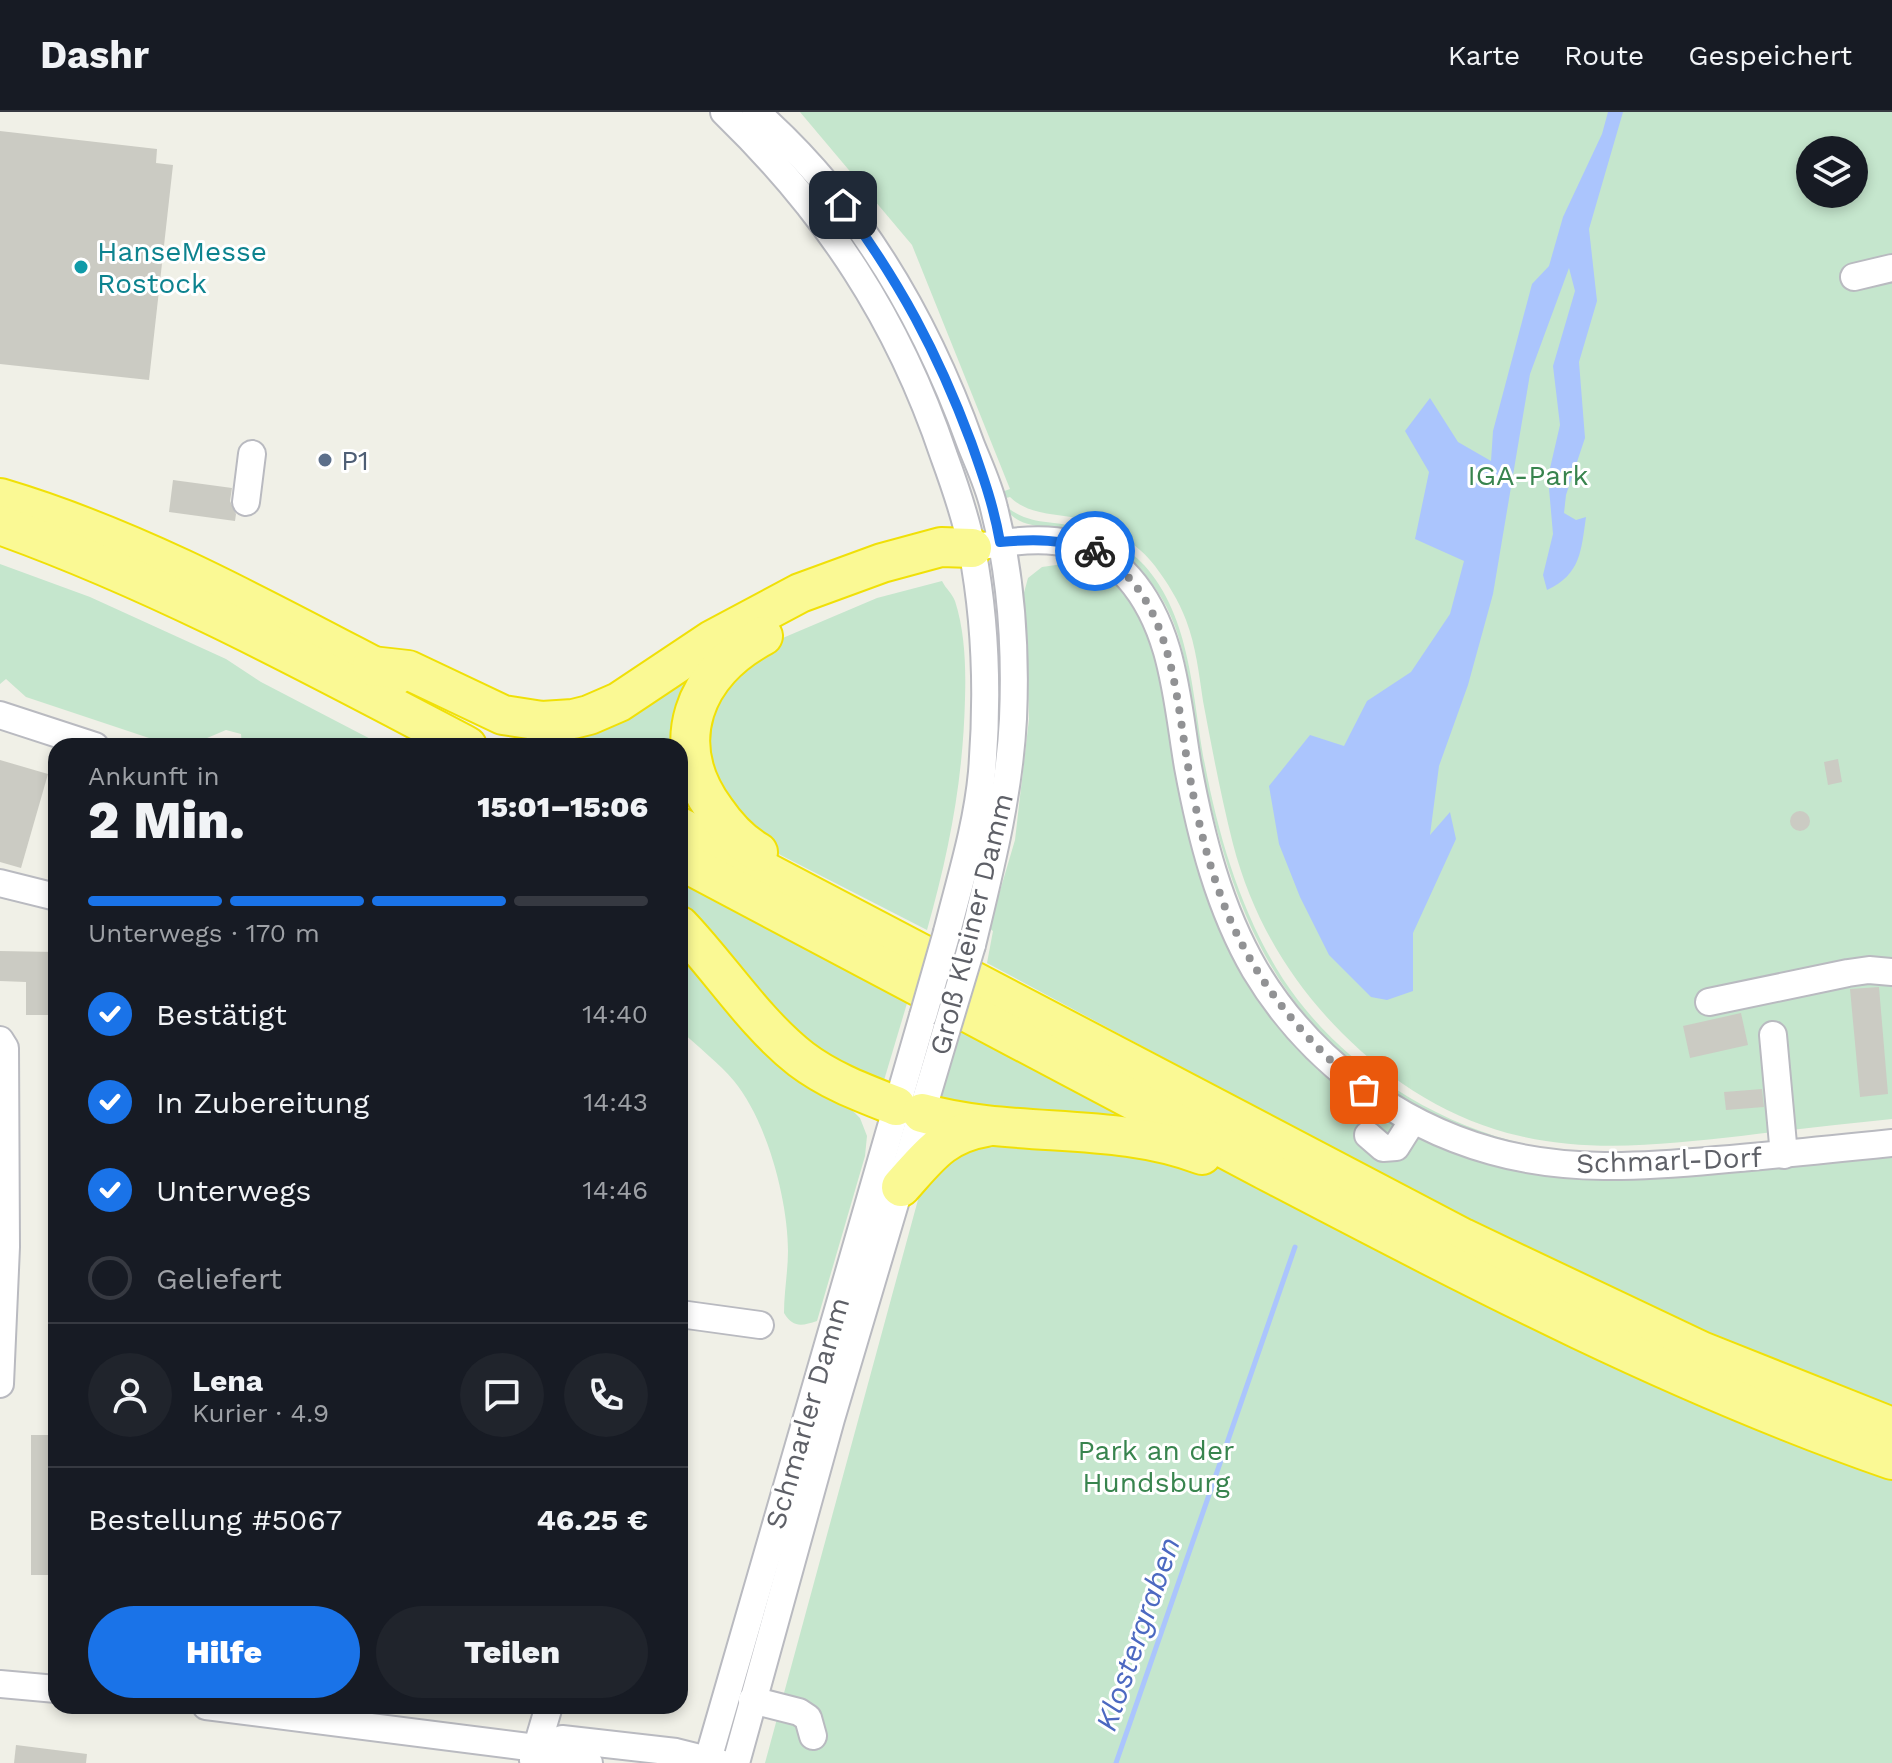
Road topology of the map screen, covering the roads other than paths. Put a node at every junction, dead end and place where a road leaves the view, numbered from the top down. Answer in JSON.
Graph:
{"nodes":[{"id":1,"x":724,"y":112,"type":"edge"},
{"id":2,"x":756,"y":112,"type":"edge"},
{"id":3,"x":818,"y":175,"type":"junction"},
{"id":4,"x":806,"y":201,"type":"junction"},
{"id":5,"x":1892,"y":268,"type":"edge"},
{"id":6,"x":1854,"y":277,"type":"dead end"},
{"id":7,"x":252,"y":454,"type":"dead end"},
{"id":8,"x":0,"y":498,"type":"edge"},
{"id":9,"x":246,"y":502,"type":"dead end"},
{"id":10,"x":0,"y":525,"type":"edge"},
{"id":11,"x":986,"y":545,"type":"junction"},
{"id":12,"x":372,"y":666,"type":"junction"},
{"id":13,"x":0,"y":715,"type":"edge"},
{"id":14,"x":70,"y":738,"type":"edge"},
{"id":15,"x":451,"y":738,"type":"edge"},
{"id":16,"x":510,"y":738,"type":"edge"},
{"id":17,"x":688,"y":831,"type":"edge"},
{"id":18,"x":688,"y":864,"type":"edge"},
{"id":19,"x":0,"y":883,"type":"edge"},
{"id":20,"x":48,"y":895,"type":"edge"},
{"id":21,"x":840,"y":912,"type":"junction"},
{"id":22,"x":688,"y":935,"type":"edge"},
{"id":23,"x":1892,"y":972,"type":"edge"},
{"id":24,"x":1709,"y":1002,"type":"dead end"},
{"id":25,"x":1773,"y":1035,"type":"dead end"},
{"id":26,"x":0,"y":1040,"type":"edge"},
{"id":27,"x":909,"y":1110,"type":"junction"},
{"id":28,"x":1413,"y":1120,"type":"junction"},
{"id":29,"x":986,"y":1127,"type":"junction"},
{"id":30,"x":1368,"y":1135,"type":"dead end"},
{"id":31,"x":1892,"y":1143,"type":"edge"},
{"id":32,"x":1784,"y":1155,"type":"junction"},
{"id":33,"x":901,"y":1187,"type":"junction"},
{"id":34,"x":1338,"y":1208,"type":"junction"},
{"id":35,"x":688,"y":1315,"type":"edge"},
{"id":36,"x":760,"y":1325,"type":"dead end"},
{"id":37,"x":0,"y":1384,"type":"edge"},
{"id":38,"x":1892,"y":1427,"type":"edge"},
{"id":39,"x":1892,"y":1460,"type":"edge"},
{"id":40,"x":0,"y":1684,"type":"edge"},
{"id":41,"x":48,"y":1688,"type":"edge"},
{"id":42,"x":752,"y":1700,"type":"junction"},
{"id":43,"x":258,"y":1714,"type":"edge"},
{"id":44,"x":547,"y":1714,"type":"edge"},
{"id":45,"x":813,"y":1736,"type":"dead end"},
{"id":46,"x":534,"y":1756,"type":"edge"},
{"id":47,"x":712,"y":1762,"type":"edge"},
{"id":48,"x":589,"y":1763,"type":"edge"},
{"id":49,"x":736,"y":1763,"type":"edge"}],
"edges":[{"from":1,"to":4,"type":"street","name":"Groß Kleiner Damm"},
{"from":2,"to":3,"type":"street","name":"Groß Kleiner Damm"},
{"from":3,"to":4,"type":"street"},
{"from":3,"to":11,"type":"street","name":"Groß Kleiner Damm"},
{"from":4,"to":11,"type":"street","name":"Groß Kleiner Damm"},
{"from":5,"to":6,"type":"street"},
{"from":7,"to":9,"type":"street"},
{"from":8,"to":12,"type":"highway"},
{"from":10,"to":15,"type":"highway"},
{"from":11,"to":12,"type":"highway"},
{"from":11,"to":21,"type":"highway"},
{"from":11,"to":27,"type":"street","name":"Groß Kleiner Damm","bridge":true},
{"from":11,"to":27,"type":"street","name":"Groß Kleiner Damm","bridge":true},
{"from":11,"to":28,"type":"street","name":"Schmarl-Dorf"},
{"from":12,"to":16,"type":"highway"},
{"from":13,"to":14,"type":"street"},
{"from":17,"to":21,"type":"highway"},
{"from":18,"to":34,"type":"highway"},
{"from":19,"to":20,"type":"street"},
{"from":21,"to":38,"type":"highway"},
{"from":22,"to":27,"type":"highway"},
{"from":23,"to":24,"type":"street"},
{"from":25,"to":32,"type":"street"},
{"from":26,"to":37,"type":"street"},
{"from":27,"to":29,"type":"highway"},
{"from":27,"to":33,"type":"street","name":"Schmarler Damm"},
{"from":27,"to":47,"type":"street","name":"Schmarler Damm"},
{"from":28,"to":30,"type":"street"},
{"from":28,"to":32,"type":"street","name":"Schmarl-Dorf"},
{"from":29,"to":33,"type":"highway"},
{"from":29,"to":34,"type":"highway"},
{"from":31,"to":32,"type":"street","name":"Schmarl-Dorf"},
{"from":33,"to":42,"type":"street","name":"Schmarler Damm"},
{"from":34,"to":39,"type":"highway"},
{"from":35,"to":36,"type":"street"},
{"from":40,"to":41,"type":"street"},
{"from":42,"to":45,"type":"street"},
{"from":42,"to":49,"type":"street","name":"Schmarler Damm"},
{"from":43,"to":46,"type":"street"},
{"from":44,"to":46,"type":"street"},
{"from":46,"to":47,"type":"street"},
{"from":46,"to":48,"type":"street"}]}
